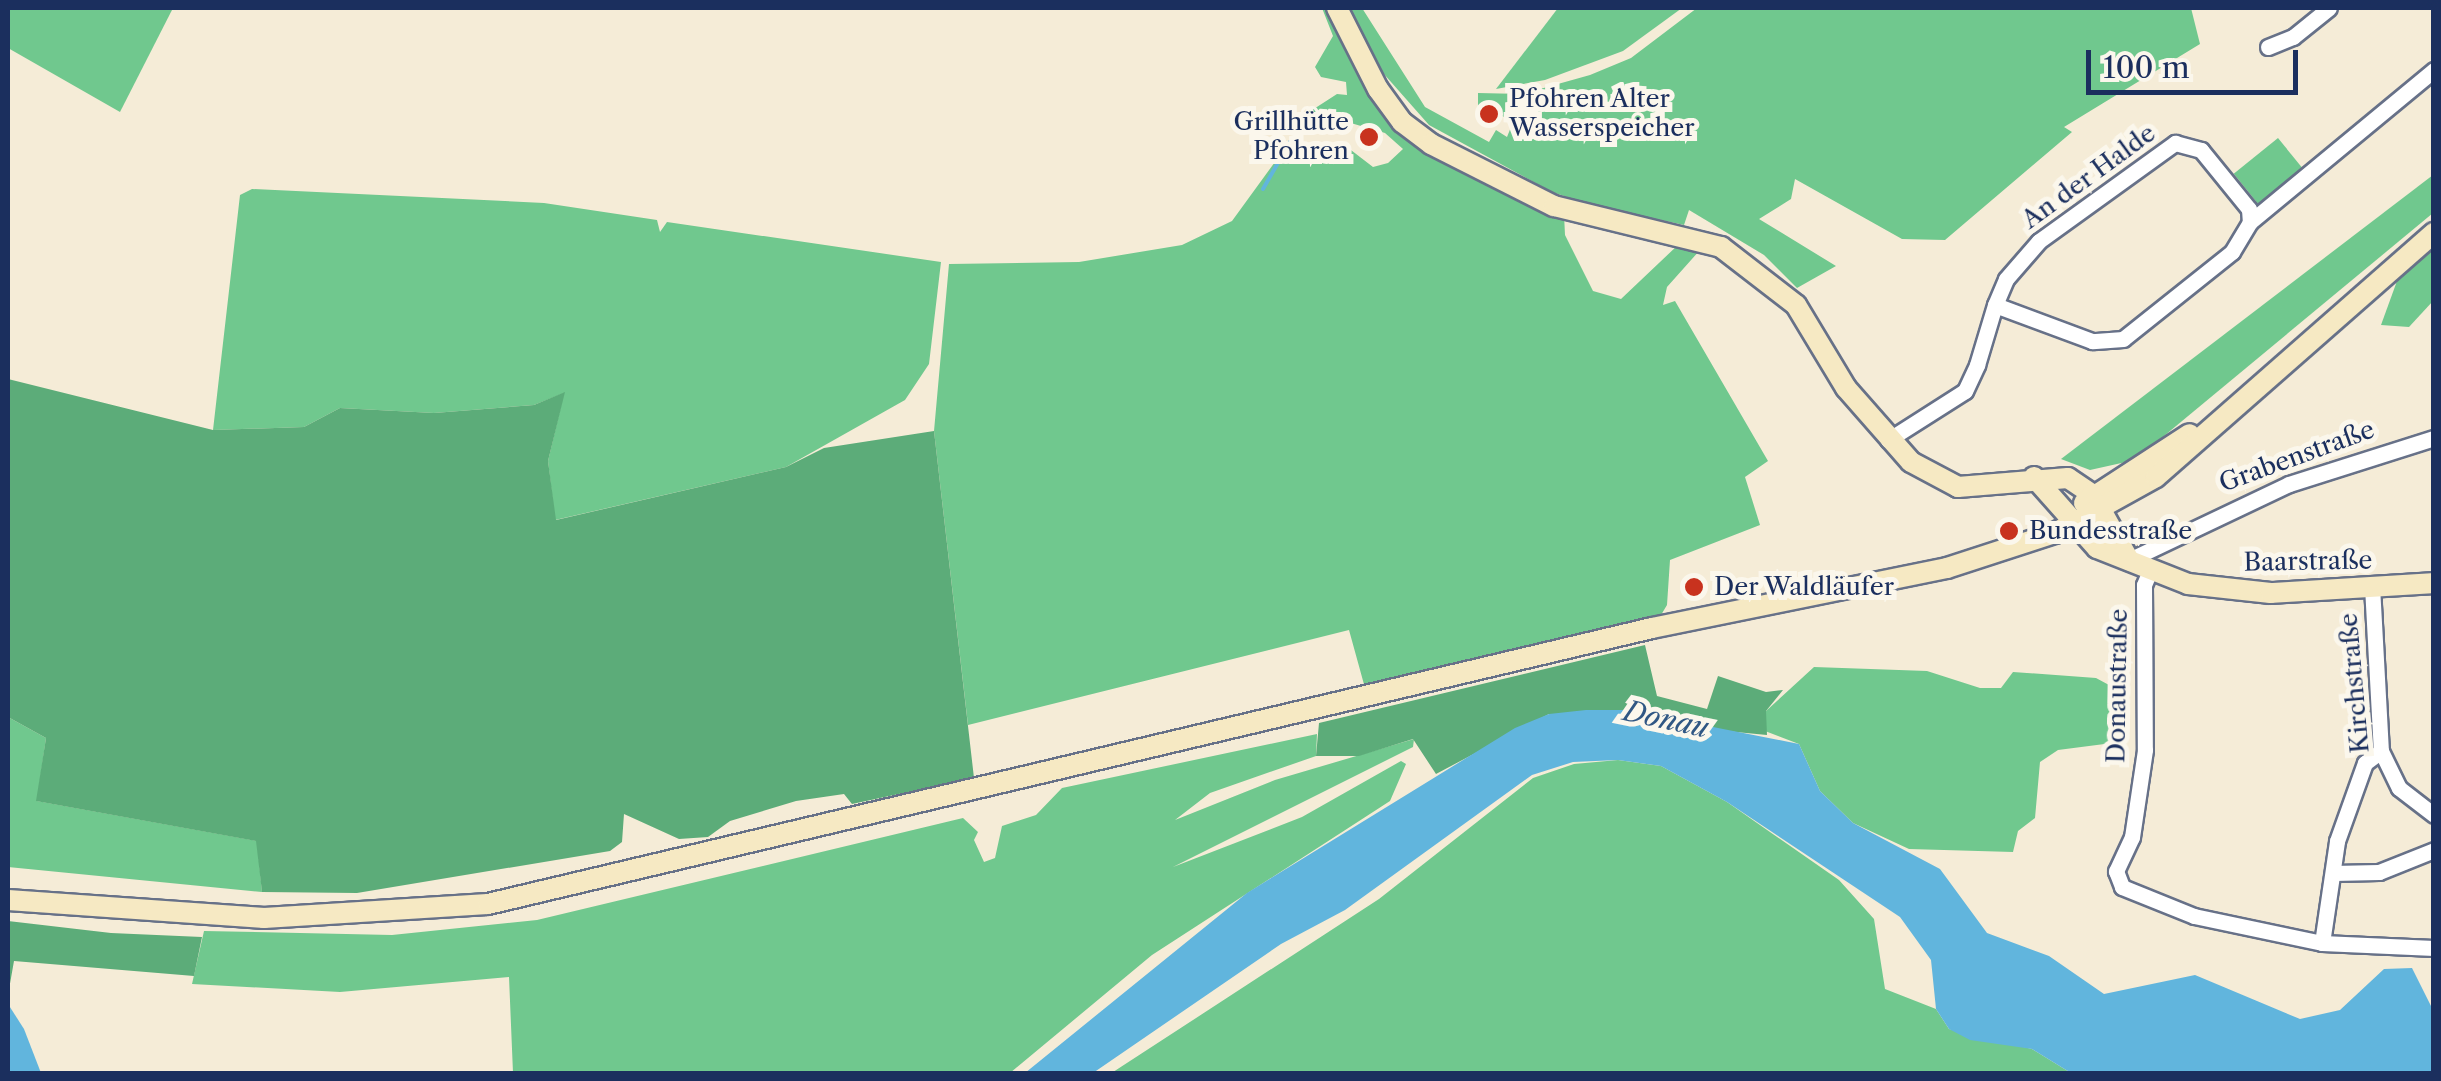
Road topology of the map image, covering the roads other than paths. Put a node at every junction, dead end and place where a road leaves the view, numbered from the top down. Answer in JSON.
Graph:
{"nodes":[{"id":1,"x":1337,"y":8,"type":"edge"},
{"id":2,"x":2329,"y":8,"type":"edge"},
{"id":3,"x":2268,"y":47,"type":"dead end"},
{"id":4,"x":2434,"y":70,"type":"edge"},
{"id":5,"x":2250,"y":222,"type":"junction"},
{"id":6,"x":2428,"y":237,"type":"edge"},
{"id":7,"x":1995,"y":305,"type":"junction"},
{"id":8,"x":2434,"y":438,"type":"edge"},
{"id":9,"x":1888,"y":440,"type":"junction"},
{"id":10,"x":2034,"y":477,"type":"junction"},
{"id":11,"x":2098,"y":503,"type":"junction"},
{"id":12,"x":2071,"y":517,"type":"junction"},
{"id":13,"x":2129,"y":560,"type":"junction"},
{"id":14,"x":2149,"y":573,"type":"junction"},
{"id":15,"x":2434,"y":582,"type":"edge"},
{"id":16,"x":2372,"y":586,"type":"junction"},
{"id":17,"x":2381,"y":752,"type":"junction"},
{"id":18,"x":2434,"y":815,"type":"edge"},
{"id":19,"x":2434,"y":850,"type":"edge"},
{"id":20,"x":2333,"y":873,"type":"junction"},
{"id":21,"x":8,"y":900,"type":"edge"},
{"id":22,"x":2322,"y":943,"type":"junction"},
{"id":23,"x":2434,"y":948,"type":"edge"}],
"edges":[{"from":1,"to":9,"type":"main road"},
{"from":2,"to":3,"type":"street"},
{"from":4,"to":5,"type":"street"},
{"from":5,"to":7,"type":"street"},
{"from":5,"to":7,"type":"street","name":"An der Halde"},
{"from":6,"to":11,"type":"main road"},
{"from":7,"to":9,"type":"street","name":"An der Halde"},
{"from":8,"to":13,"type":"street","name":"Grabenstraße"},
{"from":9,"to":10,"type":"main road"},
{"from":10,"to":11,"type":"main road"},
{"from":10,"to":12,"type":"main road","name":"Baarstraße"},
{"from":11,"to":12,"type":"main road"},
{"from":11,"to":13,"type":"main road","name":"Baarstraße"},
{"from":12,"to":13,"type":"main road","name":"Baarstraße"},
{"from":12,"to":21,"type":"main road"},
{"from":13,"to":14,"type":"main road","name":"Baarstraße"},
{"from":14,"to":16,"type":"main road","name":"Baarstraße"},
{"from":14,"to":22,"type":"street","name":"Donaustraße"},
{"from":15,"to":16,"type":"main road","name":"Baarstraße"},
{"from":16,"to":17,"type":"street","name":"Kirchstraße"},
{"from":17,"to":18,"type":"street","name":"Kirchstraße"},
{"from":17,"to":20,"type":"street"},
{"from":19,"to":20,"type":"street"},
{"from":20,"to":22,"type":"street"},
{"from":22,"to":23,"type":"street","name":"Donaustraße"}]}
